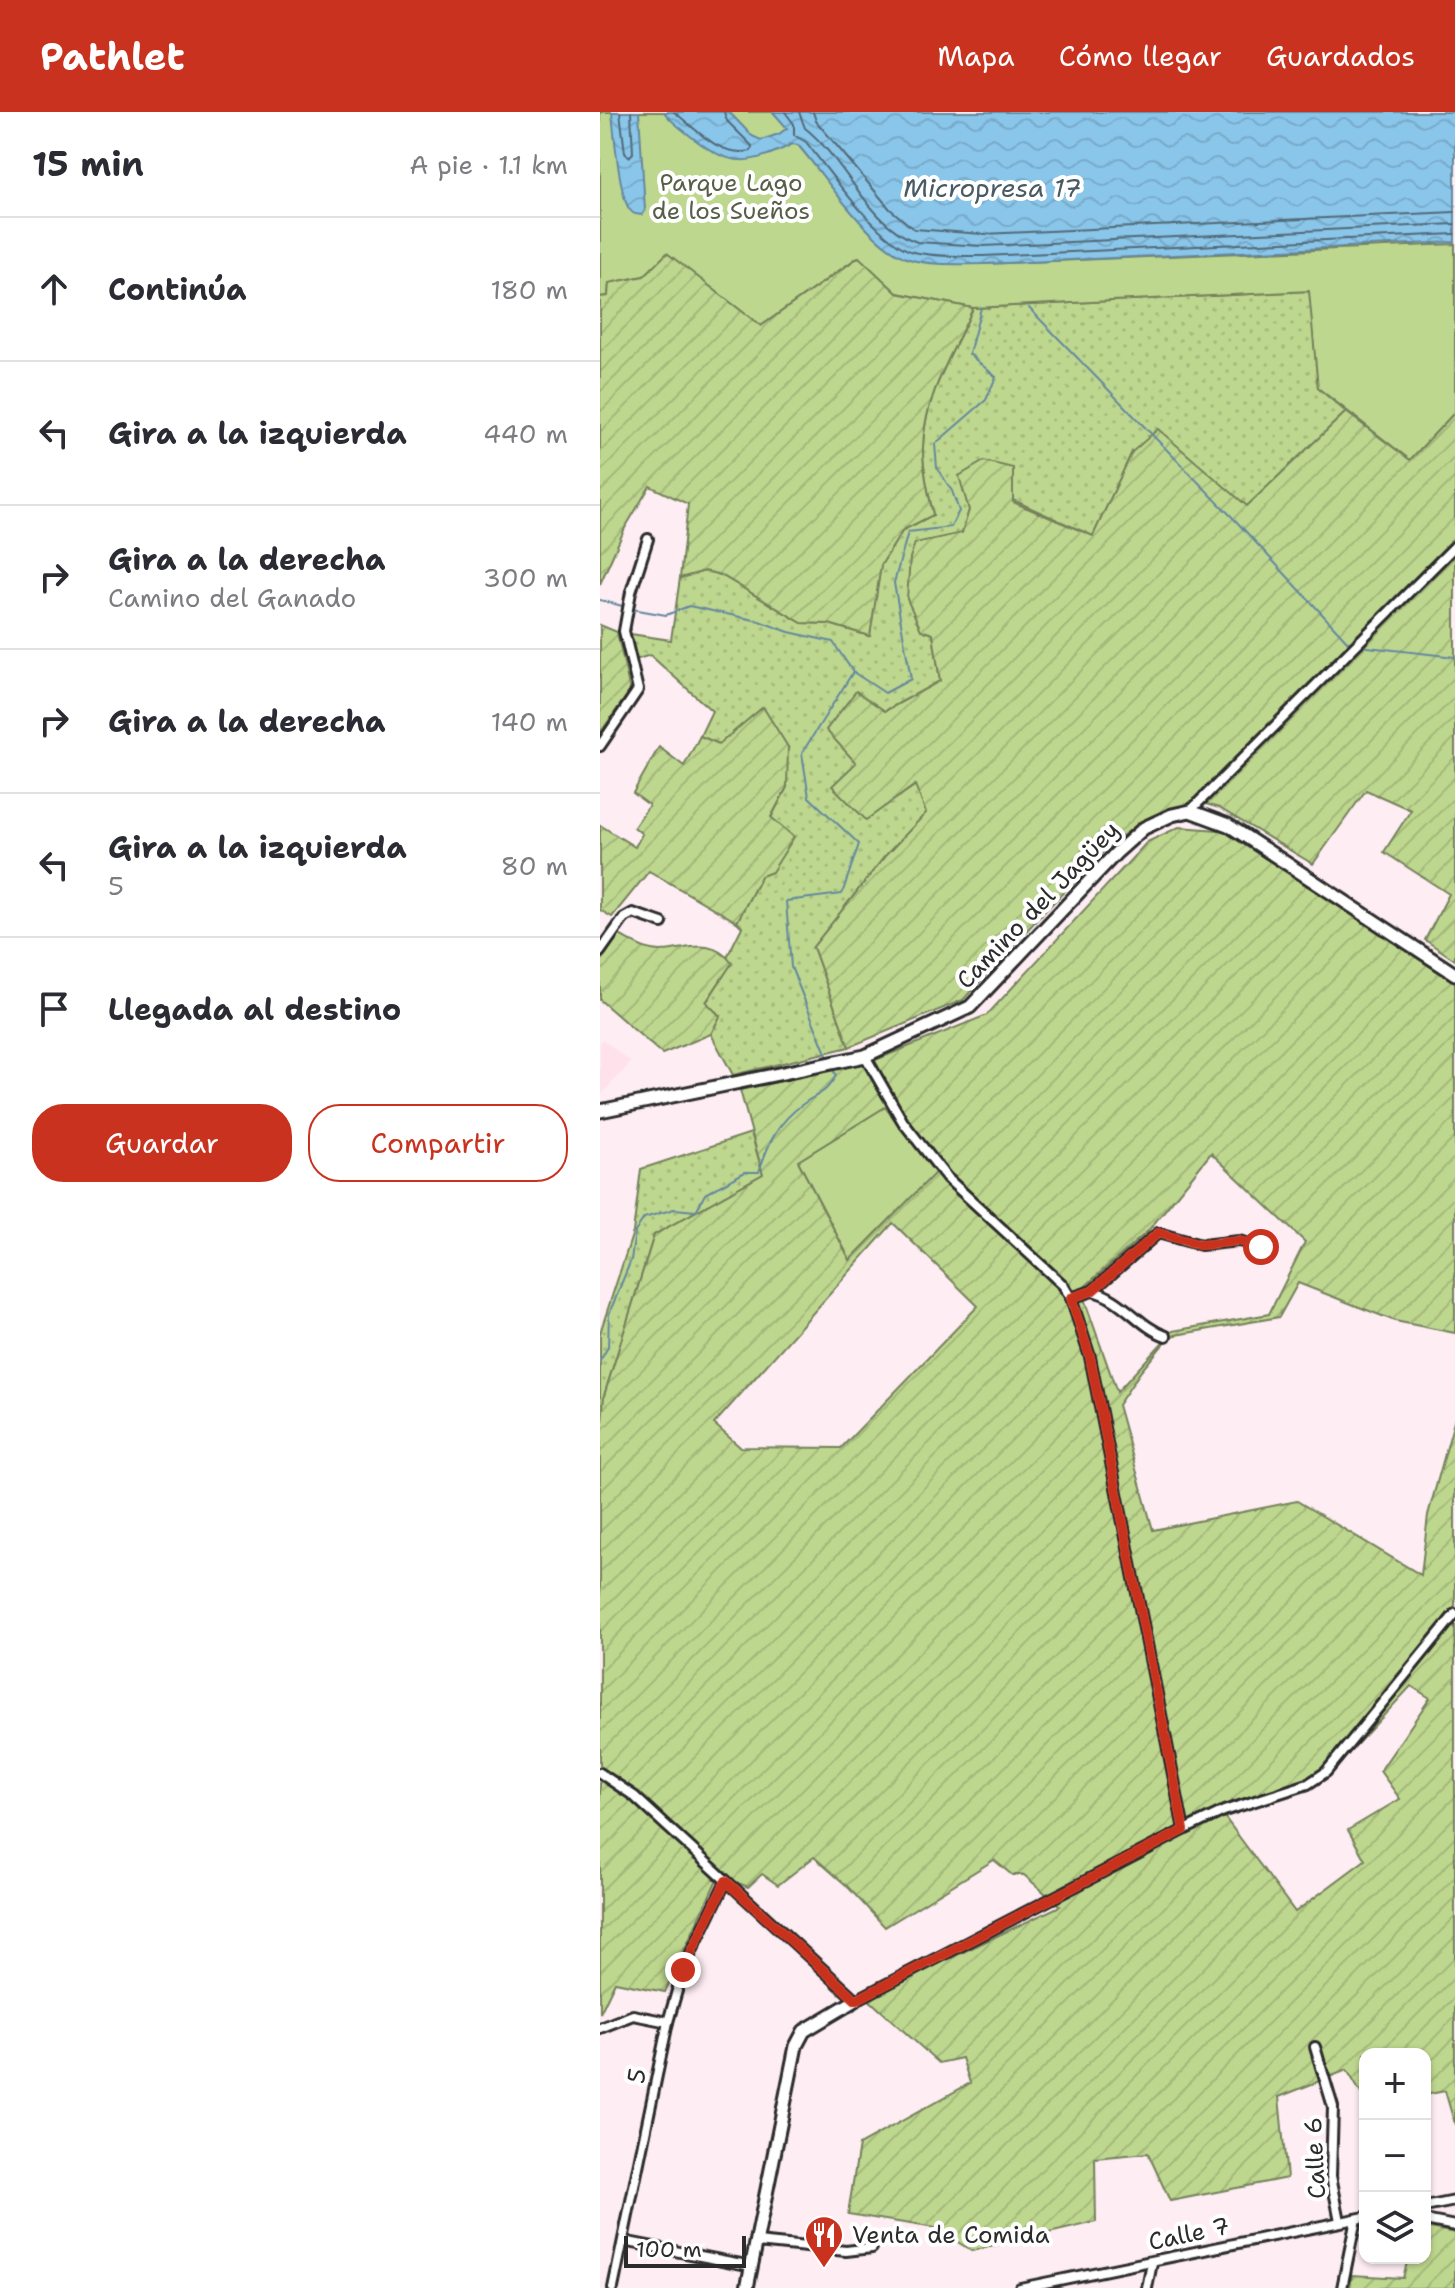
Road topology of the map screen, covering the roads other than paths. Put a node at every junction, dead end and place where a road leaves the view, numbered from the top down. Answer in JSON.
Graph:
{"nodes":[{"id":1,"x":648,"y":539,"type":"dead end"},
{"id":2,"x":1455,"y":546,"type":"edge"},
{"id":3,"x":600,"y":746,"type":"edge"},
{"id":4,"x":1190,"y":811,"type":"junction"},
{"id":5,"x":662,"y":923,"type":"dead end"},
{"id":6,"x":600,"y":952,"type":"edge"},
{"id":7,"x":1455,"y":974,"type":"edge"},
{"id":8,"x":865,"y":1056,"type":"junction"},
{"id":9,"x":600,"y":1111,"type":"edge"},
{"id":10,"x":1261,"y":1247,"type":"dead end"},
{"id":11,"x":1092,"y":1291,"type":"junction"},
{"id":12,"x":1071,"y":1298,"type":"junction"},
{"id":13,"x":1166,"y":1336,"type":"dead end"},
{"id":14,"x":1455,"y":1614,"type":"edge"},
{"id":15,"x":600,"y":1773,"type":"edge"},
{"id":16,"x":1184,"y":1830,"type":"junction"},
{"id":17,"x":726,"y":1881,"type":"junction"},
{"id":18,"x":856,"y":2000,"type":"junction"},
{"id":19,"x":668,"y":2022,"type":"junction"},
{"id":20,"x":600,"y":2028,"type":"edge"},
{"id":21,"x":1315,"y":2047,"type":"dead end"},
{"id":22,"x":1455,"y":2201,"type":"edge"},
{"id":23,"x":1431,"y":2206,"type":"edge"},
{"id":24,"x":1359,"y":2218,"type":"edge"},
{"id":25,"x":1340,"y":2221,"type":"junction"},
{"id":26,"x":1431,"y":2221,"type":"edge"},
{"id":27,"x":1359,"y":2222,"type":"edge"},
{"id":28,"x":1455,"y":2226,"type":"edge"},
{"id":29,"x":623,"y":2241,"type":"junction"},
{"id":30,"x":757,"y":2242,"type":"junction"},
{"id":31,"x":872,"y":2248,"type":"dead end"},
{"id":32,"x":1152,"y":2263,"type":"junction"},
{"id":33,"x":752,"y":2266,"type":"junction"},
{"id":34,"x":613,"y":2288,"type":"edge"},
{"id":35,"x":747,"y":2288,"type":"edge"},
{"id":36,"x":1020,"y":2288,"type":"edge"},
{"id":37,"x":1147,"y":2288,"type":"edge"},
{"id":38,"x":1342,"y":2288,"type":"edge"}],
"edges":[{"from":1,"to":3,"type":"street"},
{"from":2,"to":4,"type":"street","name":"Camino del Jagüey"},
{"from":4,"to":7,"type":"street"},
{"from":4,"to":8,"type":"street","name":"Camino del Jagüey"},
{"from":5,"to":6,"type":"street"},
{"from":8,"to":9,"type":"street","name":"Camino del Jagüey"},
{"from":8,"to":12,"type":"street"},
{"from":10,"to":11,"type":"street"},
{"from":11,"to":12,"type":"street"},
{"from":11,"to":13,"type":"street"},
{"from":12,"to":16,"type":"street"},
{"from":14,"to":16,"type":"street"},
{"from":15,"to":17,"type":"street"},
{"from":16,"to":18,"type":"street"},
{"from":17,"to":18,"type":"street"},
{"from":17,"to":19,"type":"street","name":"5"},
{"from":18,"to":30,"type":"street"},
{"from":19,"to":20,"type":"street"},
{"from":19,"to":29,"type":"street","name":"5"},
{"from":21,"to":25,"type":"street","name":"Calle 6"},
{"from":22,"to":23,"type":"street"},
{"from":24,"to":25,"type":"street","name":"Calle 7"},
{"from":25,"to":32,"type":"street","name":"Calle 7"},
{"from":26,"to":28,"type":"street"},
{"from":27,"to":38,"type":"street","name":"Calle 6"},
{"from":29,"to":33,"type":"street"},
{"from":29,"to":34,"type":"street","name":"5"},
{"from":30,"to":31,"type":"street"},
{"from":30,"to":33,"type":"street"},
{"from":32,"to":36,"type":"street","name":"Calle 7"},
{"from":32,"to":37,"type":"street"},
{"from":33,"to":35,"type":"street"}]}
